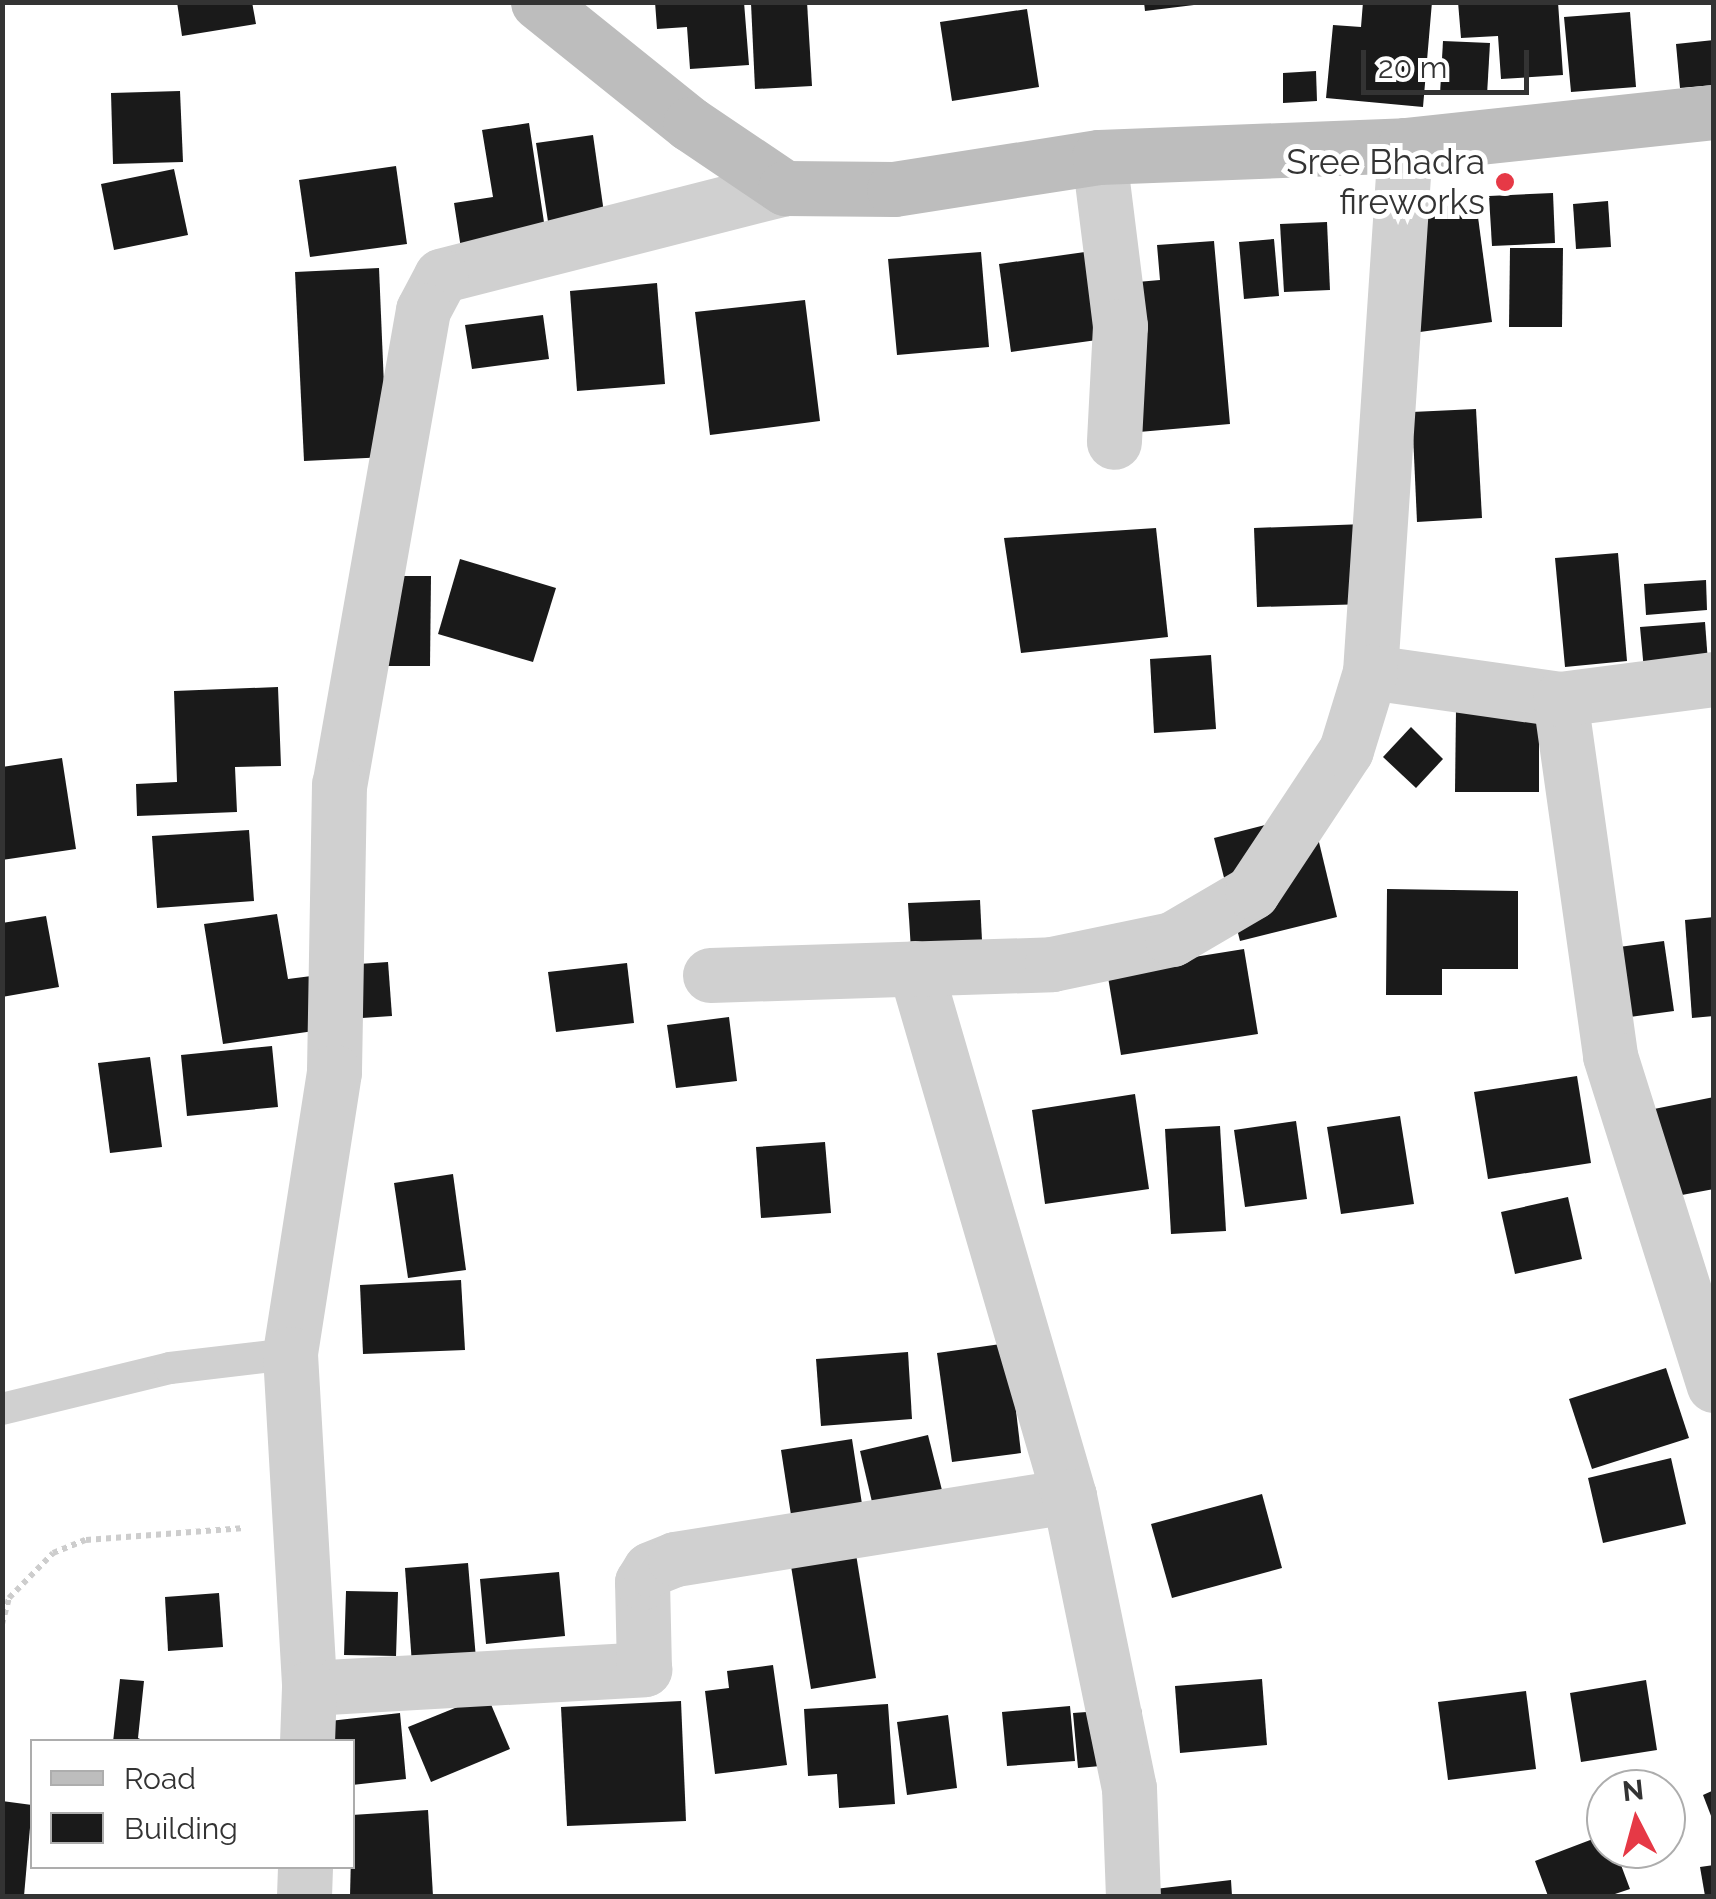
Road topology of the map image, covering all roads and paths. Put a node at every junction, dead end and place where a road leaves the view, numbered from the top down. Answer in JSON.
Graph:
{"nodes":[{"id":1,"x":538,"y":2,"type":"edge"},
{"id":2,"x":1714,"y":112,"type":"edge"},
{"id":3,"x":1405,"y":145,"type":"junction"},
{"id":4,"x":1099,"y":157,"type":"junction"},
{"id":5,"x":785,"y":188,"type":"junction"},
{"id":6,"x":1114,"y":442,"type":"dead end"},
{"id":7,"x":1370,"y":672,"type":"junction"},
{"id":8,"x":1714,"y":679,"type":"edge"},
{"id":9,"x":1560,"y":699,"type":"junction"},
{"id":10,"x":915,"y":968,"type":"junction"},
{"id":11,"x":710,"y":974,"type":"dead end"},
{"id":12,"x":290,"y":1354,"type":"junction"},
{"id":13,"x":1714,"y":1385,"type":"edge"},
{"id":14,"x":2,"y":1409,"type":"edge"},
{"id":15,"x":1070,"y":1496,"type":"junction"},
{"id":16,"x":296,"y":1524,"type":"junction"},
{"id":17,"x":6,"y":1599,"type":"edge"},
{"id":18,"x":2,"y":1624,"type":"edge"},
{"id":19,"x":309,"y":1688,"type":"junction"},
{"id":20,"x":308,"y":1739,"type":"edge"},
{"id":21,"x":304,"y":1869,"type":"edge"},
{"id":22,"x":304,"y":1896,"type":"edge"},
{"id":23,"x":1133,"y":1896,"type":"edge"}],
"edges":[{"from":1,"to":5,"type":"main road"},
{"from":2,"to":3,"type":"main road"},
{"from":3,"to":4,"type":"main road"},
{"from":3,"to":7,"type":"street"},
{"from":4,"to":5,"type":"main road"},
{"from":4,"to":6,"type":"street"},
{"from":5,"to":12,"type":"street"},
{"from":7,"to":9,"type":"street"},
{"from":7,"to":10,"type":"street"},
{"from":8,"to":9,"type":"street"},
{"from":9,"to":13,"type":"street"},
{"from":10,"to":11,"type":"street"},
{"from":10,"to":15,"type":"street"},
{"from":12,"to":14,"type":"lane"},
{"from":12,"to":16,"type":"street"},
{"from":15,"to":19,"type":"street"},
{"from":15,"to":23,"type":"street"},
{"from":16,"to":17,"type":"path"},
{"from":16,"to":19,"type":"street"},
{"from":17,"to":18,"type":"path"},
{"from":19,"to":20,"type":"street"},
{"from":21,"to":22,"type":"street"}]}
